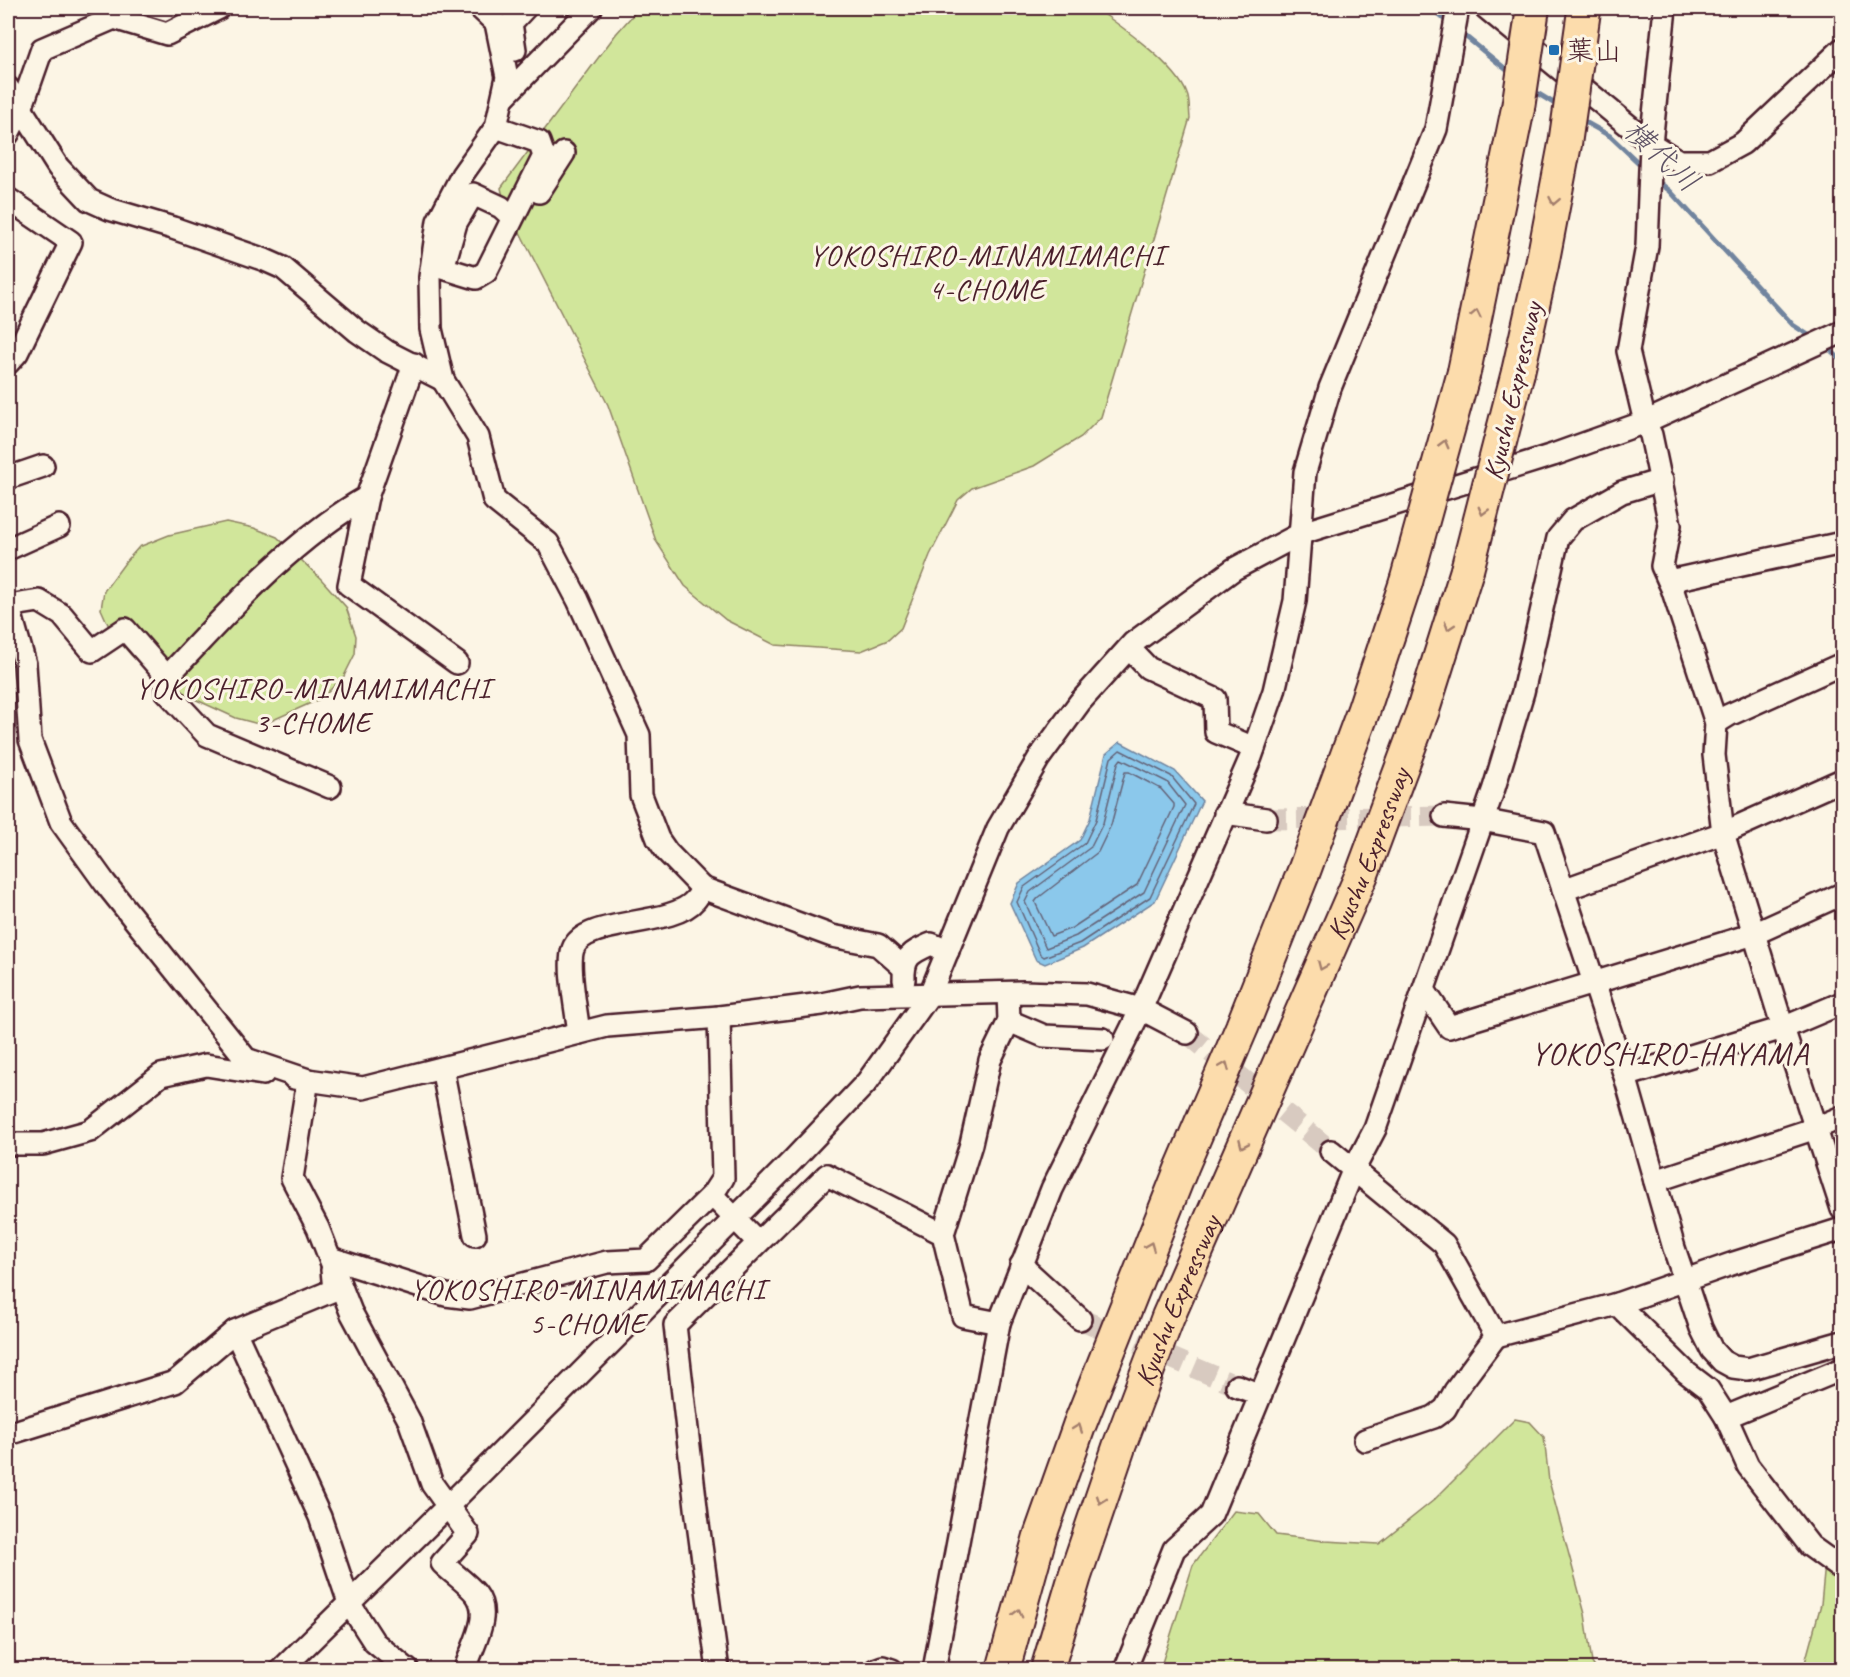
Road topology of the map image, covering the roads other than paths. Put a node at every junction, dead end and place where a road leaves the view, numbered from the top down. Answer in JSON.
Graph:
{"nodes":[{"id":1,"x":219,"y":8,"type":"edge"},
{"id":2,"x":480,"y":8,"type":"edge"},
{"id":3,"x":525,"y":8,"type":"edge"},
{"id":4,"x":591,"y":8,"type":"edge"},
{"id":5,"x":1458,"y":8,"type":"edge"},
{"id":6,"x":1486,"y":8,"type":"edge"},
{"id":7,"x":1533,"y":8,"type":"edge"},
{"id":8,"x":1665,"y":8,"type":"edge"},
{"id":9,"x":1585,"y":9,"type":"edge"},
{"id":10,"x":1842,"y":49,"type":"edge"},
{"id":11,"x":521,"y":80,"type":"junction"},
{"id":12,"x":8,"y":88,"type":"edge"},
{"id":13,"x":503,"y":98,"type":"junction"},
{"id":14,"x":21,"y":110,"type":"junction"},
{"id":15,"x":496,"y":127,"type":"junction"},
{"id":16,"x":8,"y":134,"type":"edge"},
{"id":17,"x":1651,"y":144,"type":"junction"},
{"id":18,"x":564,"y":153,"type":"dead end"},
{"id":19,"x":8,"y":199,"type":"edge"},
{"id":20,"x":1842,"y":332,"type":"edge"},
{"id":21,"x":8,"y":363,"type":"edge"},
{"id":22,"x":414,"y":364,"type":"junction"},
{"id":23,"x":443,"y":380,"type":"junction"},
{"id":24,"x":1645,"y":422,"type":"junction"},
{"id":25,"x":43,"y":466,"type":"dead end"},
{"id":26,"x":8,"y":478,"type":"edge"},
{"id":27,"x":1662,"y":480,"type":"junction"},
{"id":28,"x":367,"y":497,"type":"junction"},
{"id":29,"x":59,"y":526,"type":"dead end"},
{"id":30,"x":1302,"y":533,"type":"junction"},
{"id":31,"x":1842,"y":543,"type":"edge"},
{"id":32,"x":8,"y":549,"type":"edge"},
{"id":33,"x":1669,"y":581,"type":"junction"},
{"id":34,"x":8,"y":605,"type":"edge"},
{"id":35,"x":1129,"y":648,"type":"junction"},
{"id":36,"x":457,"y":663,"type":"dead end"},
{"id":37,"x":1842,"y":664,"type":"edge"},
{"id":38,"x":167,"y":677,"type":"junction"},
{"id":39,"x":1716,"y":723,"type":"junction"},
{"id":40,"x":1254,"y":748,"type":"junction"},
{"id":41,"x":1842,"y":780,"type":"edge"},
{"id":42,"x":330,"y":787,"type":"dead end"},
{"id":43,"x":1225,"y":813,"type":"junction"},
{"id":44,"x":1444,"y":816,"type":"tunnel mouth"},
{"id":45,"x":1266,"y":819,"type":"tunnel mouth"},
{"id":46,"x":1482,"y":820,"type":"junction"},
{"id":47,"x":1723,"y":833,"type":"junction"},
{"id":48,"x":702,"y":888,"type":"junction"},
{"id":49,"x":1563,"y":890,"type":"junction"},
{"id":50,"x":1842,"y":894,"type":"edge"},
{"id":51,"x":1754,"y":934,"type":"junction"},
{"id":52,"x":948,"y":951,"type":"junction"},
{"id":53,"x":903,"y":966,"type":"junction"},
{"id":54,"x":1594,"y":984,"type":"junction"},
{"id":55,"x":1424,"y":990,"type":"junction"},
{"id":56,"x":1008,"y":993,"type":"junction"},
{"id":57,"x":930,"y":994,"type":"junction"},
{"id":58,"x":905,"y":995,"type":"junction"},
{"id":59,"x":1842,"y":1003,"type":"edge"},
{"id":60,"x":1141,"y":1009,"type":"junction"},
{"id":61,"x":719,"y":1017,"type":"junction"},
{"id":62,"x":1009,"y":1022,"type":"junction"},
{"id":63,"x":1783,"y":1028,"type":"junction"},
{"id":64,"x":1187,"y":1032,"type":"tunnel mouth"},
{"id":65,"x":579,"y":1033,"type":"junction"},
{"id":66,"x":1103,"y":1039,"type":"dead end"},
{"id":67,"x":442,"y":1068,"type":"junction"},
{"id":68,"x":1625,"y":1076,"type":"junction"},
{"id":69,"x":308,"y":1080,"type":"junction"},
{"id":70,"x":1842,"y":1117,"type":"edge"},
{"id":71,"x":1816,"y":1128,"type":"junction"},
{"id":72,"x":8,"y":1144,"type":"edge"},
{"id":73,"x":1331,"y":1151,"type":"tunnel mouth"},
{"id":74,"x":1353,"y":1171,"type":"junction"},
{"id":75,"x":1655,"y":1181,"type":"junction"},
{"id":76,"x":712,"y":1195,"type":"junction"},
{"id":77,"x":1842,"y":1209,"type":"edge"},
{"id":78,"x":734,"y":1218,"type":"junction"},
{"id":79,"x":1842,"y":1229,"type":"edge"},
{"id":80,"x":943,"y":1234,"type":"junction"},
{"id":81,"x":475,"y":1235,"type":"dead end"},
{"id":82,"x":758,"y":1242,"type":"junction"},
{"id":83,"x":330,"y":1258,"type":"junction"},
{"id":84,"x":1021,"y":1265,"type":"junction"},
{"id":85,"x":1684,"y":1280,"type":"junction"},
{"id":86,"x":1617,"y":1304,"type":"junction"},
{"id":87,"x":1080,"y":1319,"type":"tunnel mouth"},
{"id":88,"x":999,"y":1323,"type":"junction"},
{"id":89,"x":235,"y":1331,"type":"junction"},
{"id":90,"x":1496,"y":1336,"type":"junction"},
{"id":91,"x":1842,"y":1342,"type":"edge"},
{"id":92,"x":1842,"y":1369,"type":"edge"},
{"id":93,"x":1238,"y":1386,"type":"tunnel mouth"},
{"id":94,"x":1261,"y":1395,"type":"junction"},
{"id":95,"x":1726,"y":1417,"type":"junction"},
{"id":96,"x":8,"y":1434,"type":"edge"},
{"id":97,"x":1365,"y":1440,"type":"dead end"},
{"id":98,"x":449,"y":1505,"type":"junction"},
{"id":99,"x":1842,"y":1569,"type":"edge"},
{"id":100,"x":1075,"y":1576,"type":"junction"},
{"id":101,"x":349,"y":1603,"type":"junction"},
{"id":102,"x":281,"y":1670,"type":"edge"},
{"id":103,"x":408,"y":1670,"type":"edge"},
{"id":104,"x":465,"y":1670,"type":"edge"},
{"id":105,"x":718,"y":1670,"type":"edge"},
{"id":106,"x":875,"y":1670,"type":"edge"},
{"id":107,"x":892,"y":1670,"type":"edge"},
{"id":108,"x":934,"y":1670,"type":"edge"},
{"id":109,"x":1003,"y":1670,"type":"edge"},
{"id":110,"x":1047,"y":1670,"type":"edge"},
{"id":111,"x":1056,"y":1670,"type":"edge"},
{"id":112,"x":1125,"y":1670,"type":"edge"}],
"edges":[{"from":1,"to":14,"type":"street"},
{"from":2,"to":13,"type":"street"},
{"from":3,"to":11,"type":"street"},
{"from":4,"to":11,"type":"street"},
{"from":5,"to":30,"type":"street"},
{"from":6,"to":17,"type":"street"},
{"from":109,"to":7,"type":"highway","name":"Kyushu Expressway","one_way":true,"bridge":true},
{"from":8,"to":17,"type":"street"},
{"from":9,"to":100,"type":"highway","name":"Kyushu Expressway","one_way":true,"bridge":true},
{"from":10,"to":17,"type":"street"},
{"from":11,"to":13,"type":"street"},
{"from":12,"to":14,"type":"street"},
{"from":13,"to":15,"type":"street"},
{"from":14,"to":16,"type":"street"},
{"from":14,"to":22,"type":"street"},
{"from":15,"to":18,"type":"street"},
{"from":15,"to":23,"type":"street"},
{"from":17,"to":24,"type":"street"},
{"from":19,"to":21,"type":"street"},
{"from":20,"to":24,"type":"street"},
{"from":22,"to":23,"type":"street"},
{"from":22,"to":28,"type":"street"},
{"from":23,"to":48,"type":"street"},
{"from":24,"to":27,"type":"street"},
{"from":24,"to":30,"type":"street"},
{"from":25,"to":26,"type":"street"},
{"from":27,"to":33,"type":"street"},
{"from":27,"to":46,"type":"street"},
{"from":28,"to":36,"type":"street"},
{"from":28,"to":38,"type":"street"},
{"from":29,"to":32,"type":"street"},
{"from":30,"to":35,"type":"street"},
{"from":30,"to":40,"type":"street"},
{"from":31,"to":33,"type":"street"},
{"from":33,"to":39,"type":"street"},
{"from":34,"to":38,"type":"street"},
{"from":34,"to":69,"type":"street"},
{"from":35,"to":40,"type":"street"},
{"from":35,"to":52,"type":"street"},
{"from":37,"to":39,"type":"street"},
{"from":38,"to":42,"type":"street"},
{"from":39,"to":47,"type":"street"},
{"from":40,"to":43,"type":"street"},
{"from":41,"to":47,"type":"street"},
{"from":43,"to":45,"type":"street"},
{"from":43,"to":60,"type":"street"},
{"from":44,"to":46,"type":"street"},
{"from":46,"to":49,"type":"street"},
{"from":46,"to":55,"type":"street"},
{"from":47,"to":49,"type":"street"},
{"from":47,"to":51,"type":"street"},
{"from":48,"to":53,"type":"street"},
{"from":48,"to":65,"type":"street"},
{"from":49,"to":54,"type":"street"},
{"from":50,"to":51,"type":"street"},
{"from":51,"to":54,"type":"street"},
{"from":51,"to":63,"type":"street"},
{"from":52,"to":53,"type":"street"},
{"from":52,"to":57,"type":"street"},
{"from":53,"to":58,"type":"street"},
{"from":54,"to":55,"type":"street"},
{"from":54,"to":68,"type":"street"},
{"from":55,"to":74,"type":"street"},
{"from":56,"to":57,"type":"street"},
{"from":56,"to":60,"type":"street"},
{"from":56,"to":62,"type":"street"},
{"from":57,"to":58,"type":"street"},
{"from":57,"to":78,"type":"street"},
{"from":58,"to":61,"type":"street"},
{"from":59,"to":63,"type":"street"},
{"from":60,"to":64,"type":"street"},
{"from":60,"to":84,"type":"street"},
{"from":61,"to":65,"type":"street"},
{"from":61,"to":76,"type":"street"},
{"from":62,"to":66,"type":"street"},
{"from":62,"to":80,"type":"street"},
{"from":63,"to":68,"type":"street"},
{"from":63,"to":71,"type":"street"},
{"from":65,"to":67,"type":"street"},
{"from":67,"to":69,"type":"street"},
{"from":67,"to":81,"type":"street"},
{"from":68,"to":75,"type":"street"},
{"from":69,"to":72,"type":"street"},
{"from":69,"to":83,"type":"street"},
{"from":70,"to":71,"type":"street"},
{"from":71,"to":75,"type":"street"},
{"from":71,"to":77,"type":"street"},
{"from":73,"to":74,"type":"street"},
{"from":74,"to":90,"type":"street"},
{"from":74,"to":94,"type":"street"},
{"from":75,"to":85,"type":"street"},
{"from":76,"to":78,"type":"street"},
{"from":76,"to":83,"type":"street"},
{"from":78,"to":82,"type":"street"},
{"from":78,"to":98,"type":"street"},
{"from":79,"to":85,"type":"street"},
{"from":80,"to":82,"type":"street"},
{"from":80,"to":88,"type":"street"},
{"from":82,"to":105,"type":"street"},
{"from":83,"to":89,"type":"street"},
{"from":83,"to":98,"type":"street"},
{"from":84,"to":87,"type":"street"},
{"from":84,"to":88,"type":"street"},
{"from":85,"to":86,"type":"street"},
{"from":85,"to":91,"type":"street"},
{"from":86,"to":90,"type":"street"},
{"from":86,"to":95,"type":"street"},
{"from":88,"to":108,"type":"street"},
{"from":89,"to":96,"type":"street"},
{"from":89,"to":101,"type":"street"},
{"from":90,"to":97,"type":"street"},
{"from":92,"to":95,"type":"street"},
{"from":93,"to":94,"type":"street"},
{"from":94,"to":112,"type":"street"},
{"from":95,"to":99,"type":"street"},
{"from":98,"to":101,"type":"street"},
{"from":98,"to":104,"type":"street"},
{"from":100,"to":110,"type":"highway","name":"Kyushu Expressway"},
{"from":100,"to":111,"type":"highway"},
{"from":101,"to":102,"type":"street"},
{"from":101,"to":103,"type":"street"},
{"from":106,"to":107,"type":"street"}]}
